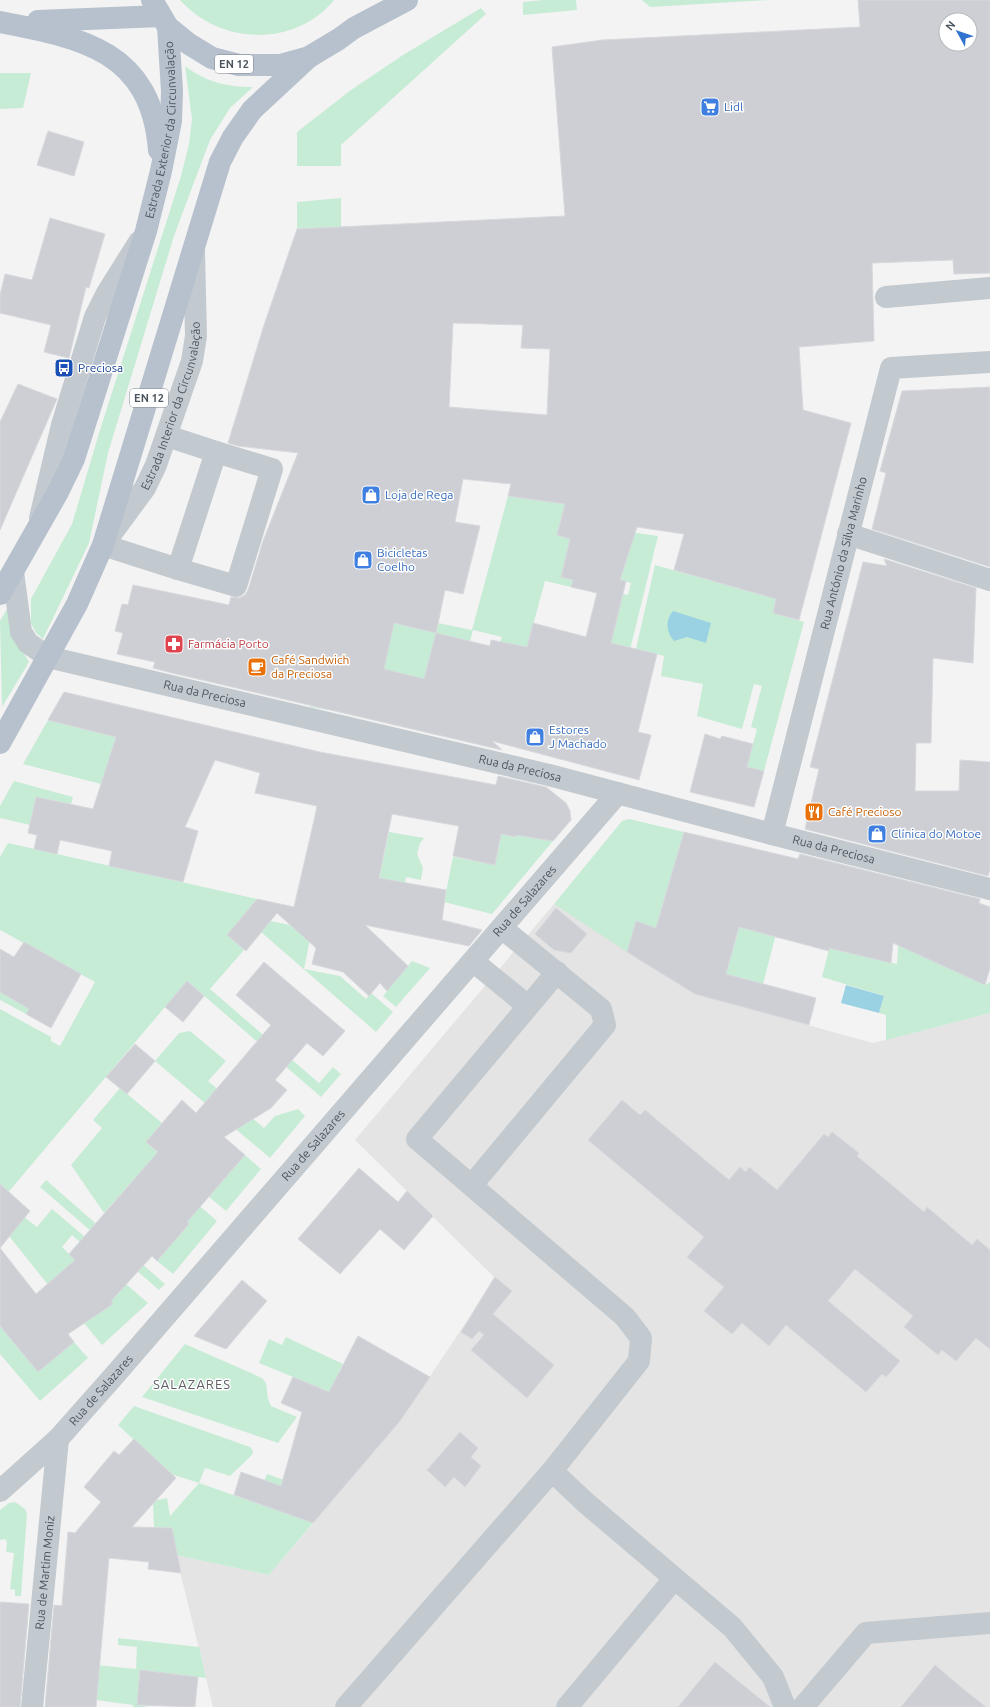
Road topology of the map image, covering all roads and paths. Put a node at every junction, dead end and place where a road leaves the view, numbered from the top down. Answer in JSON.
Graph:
{"nodes":[{"id":1,"x":378,"y":0,"type":"edge"},
{"id":2,"x":408,"y":0,"type":"edge"},
{"id":3,"x":160,"y":14,"type":"edge"},
{"id":4,"x":0,"y":22,"type":"edge"},
{"id":5,"x":354,"y":28,"type":"junction"},
{"id":6,"x":309,"y":57,"type":"junction"},
{"id":7,"x":161,"y":171,"type":"junction"},
{"id":8,"x":194,"y":252,"type":"junction"},
{"id":9,"x":990,"y":288,"type":"edge"},
{"id":10,"x":886,"y":297,"type":"dead end"},
{"id":11,"x":990,"y":362,"type":"edge"},
{"id":12,"x":167,"y":436,"type":"junction"},
{"id":13,"x":216,"y":452,"type":"junction"},
{"id":14,"x":848,"y":534,"type":"junction"},
{"id":15,"x":103,"y":545,"type":"junction"},
{"id":16,"x":155,"y":562,"type":"junction"},
{"id":17,"x":178,"y":569,"type":"junction"},
{"id":18,"x":13,"y":572,"type":"junction"},
{"id":19,"x":990,"y":580,"type":"edge"},
{"id":20,"x":227,"y":584,"type":"junction"},
{"id":21,"x":0,"y":594,"type":"edge"},
{"id":22,"x":48,"y":657,"type":"junction"},
{"id":23,"x":1,"y":737,"type":"edge"},
{"id":24,"x":618,"y":793,"type":"junction"},
{"id":25,"x":772,"y":834,"type":"junction"},
{"id":26,"x":990,"y":889,"type":"edge"},
{"id":27,"x":503,"y":929,"type":"junction"},
{"id":28,"x":474,"y":962,"type":"junction"},
{"id":29,"x":556,"y":972,"type":"junction"},
{"id":30,"x":528,"y":1006,"type":"junction"},
{"id":31,"x":472,"y":1185,"type":"junction"},
{"id":32,"x":58,"y":1439,"type":"junction"},
{"id":33,"x":552,"y":1471,"type":"junction"},
{"id":34,"x":0,"y":1491,"type":"edge"},
{"id":35,"x":674,"y":1579,"type":"junction"},
{"id":36,"x":990,"y":1623,"type":"edge"},
{"id":37,"x":32,"y":1707,"type":"edge"},
{"id":38,"x":346,"y":1707,"type":"edge"},
{"id":39,"x":567,"y":1707,"type":"edge"},
{"id":40,"x":785,"y":1707,"type":"edge"},
{"id":41,"x":803,"y":1707,"type":"edge"}],
"edges":[{"from":1,"to":5,"type":"main road","number":"EN 12"},
{"from":2,"to":5,"type":"main road"},
{"from":3,"to":4,"type":"main road"},
{"from":3,"to":6,"type":"main road","number":"EN 12"},
{"from":3,"to":7,"type":"main road","name":"Estrada Exterior da Circunvalação"},
{"from":4,"to":7,"type":"main road"},
{"from":5,"to":6,"type":"main road","number":"EN 12"},
{"from":6,"to":8,"type":"main road","name":"Estrada Interior da Circunvalação","number":"EN 12"},
{"from":7,"to":18,"type":"main road","name":"Estrada Exterior da Circunvalação"},
{"from":8,"to":12,"type":"street","name":"Estrada Interior da Circunvalação"},
{"from":8,"to":15,"type":"main road","name":"Estrada Interior da Circunvalação","number":"EN 12"},
{"from":9,"to":10,"type":"street"},
{"from":11,"to":14,"type":"street","name":"Rua António da Silva Marinho"},
{"from":12,"to":13,"type":"street"},
{"from":12,"to":15,"type":"street","name":"Estrada Interior da Circunvalação"},
{"from":13,"to":17,"type":"street"},
{"from":13,"to":20,"type":"street"},
{"from":14,"to":19,"type":"street"},
{"from":14,"to":25,"type":"street","name":"Rua António da Silva Marinho"},
{"from":15,"to":16,"type":"street"},
{"from":15,"to":22,"type":"main road","name":"Estrada Interior da Circunvalação","number":"EN 12"},
{"from":16,"to":17,"type":"street"},
{"from":16,"to":20,"type":"street"},
{"from":17,"to":20,"type":"street"},
{"from":18,"to":21,"type":"main road","name":"Estrada Exterior da Circunvalação"},
{"from":18,"to":22,"type":"street"},
{"from":22,"to":23,"type":"main road","name":"Estrada Interior da Circunvalação","number":"EN 12"},
{"from":22,"to":24,"type":"street","name":"Rua da Preciosa"},
{"from":24,"to":25,"type":"street","name":"Rua da Preciosa"},
{"from":24,"to":27,"type":"street","name":"Rua de Salazares"},
{"from":25,"to":26,"type":"street","name":"Rua da Preciosa"},
{"from":27,"to":28,"type":"street","name":"Rua de Salazares"},
{"from":27,"to":29,"type":"street"},
{"from":28,"to":30,"type":"street"},
{"from":28,"to":32,"type":"street","name":"Rua de Salazares"},
{"from":29,"to":30,"type":"street"},
{"from":29,"to":31,"type":"street"},
{"from":30,"to":31,"type":"street"},
{"from":31,"to":33,"type":"street"},
{"from":32,"to":34,"type":"street","name":"Rua de Salazares"},
{"from":32,"to":37,"type":"street","name":"Rua de Martim Moniz"},
{"from":33,"to":35,"type":"street"},
{"from":33,"to":38,"type":"street"},
{"from":35,"to":39,"type":"street"},
{"from":35,"to":40,"type":"street"},
{"from":36,"to":41,"type":"street"}]}
